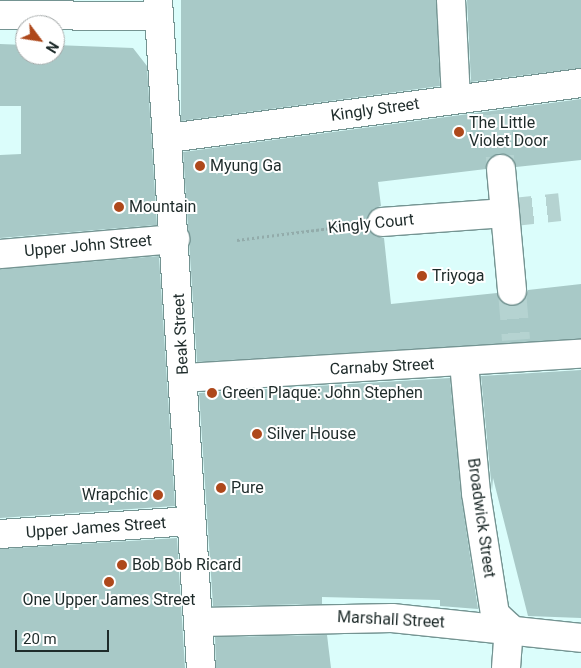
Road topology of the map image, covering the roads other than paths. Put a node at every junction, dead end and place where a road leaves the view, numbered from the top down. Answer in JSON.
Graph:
{"nodes":[{"id":1,"x":451,"y":0,"type":"edge"},
{"id":2,"x":158,"y":8,"type":"edge"},
{"id":3,"x":0,"y":15,"type":"edge"},
{"id":4,"x":581,"y":83,"type":"edge"},
{"id":5,"x":456,"y":99,"type":"junction"},
{"id":6,"x":168,"y":138,"type":"junction"},
{"id":7,"x":502,"y":168,"type":"tunnel mouth"},
{"id":8,"x":506,"y":213,"type":"junction"},
{"id":9,"x":382,"y":222,"type":"road end"},
{"id":10,"x":175,"y":239,"type":"junction"},
{"id":11,"x":0,"y":254,"type":"edge"},
{"id":12,"x":512,"y":291,"type":"tunnel mouth"},
{"id":13,"x":581,"y":354,"type":"edge"},
{"id":14,"x":464,"y":363,"type":"junction"},
{"id":15,"x":183,"y":378,"type":"junction"},
{"id":16,"x":192,"y":521,"type":"junction"},
{"id":17,"x":0,"y":534,"type":"edge"},
{"id":18,"x":201,"y":622,"type":"junction"},
{"id":19,"x":509,"y":627,"type":"junction"},
{"id":20,"x":581,"y":638,"type":"edge"},
{"id":21,"x":201,"y":668,"type":"edge"},
{"id":22,"x":506,"y":668,"type":"edge"}],
"edges":[{"from":1,"to":5,"type":"street"},
{"from":2,"to":3,"type":"street"},
{"from":2,"to":6,"type":"street","name":"Beak Street"},
{"from":4,"to":5,"type":"street","name":"Kingly Street"},
{"from":5,"to":6,"type":"street","name":"Kingly Street"},
{"from":6,"to":10,"type":"street","name":"Beak Street"},
{"from":7,"to":8,"type":"street"},
{"from":8,"to":9,"type":"street","name":"Kingly Court"},
{"from":8,"to":12,"type":"street"},
{"from":10,"to":11,"type":"street","name":"Upper John Street"},
{"from":10,"to":15,"type":"street","name":"Beak Street"},
{"from":13,"to":14,"type":"street","name":"Carnaby Street"},
{"from":14,"to":15,"type":"street","name":"Carnaby Street"},
{"from":14,"to":19,"type":"street","name":"Broadwick Street"},
{"from":15,"to":16,"type":"street","name":"Beak Street"},
{"from":16,"to":17,"type":"street","name":"Upper James Street"},
{"from":16,"to":18,"type":"street","name":"Beak Street"},
{"from":18,"to":19,"type":"street","name":"Marshall Street"},
{"from":18,"to":21,"type":"street","name":"Beak Street"},
{"from":19,"to":20,"type":"street","name":"Marshall Street"},
{"from":19,"to":22,"type":"street"}]}
